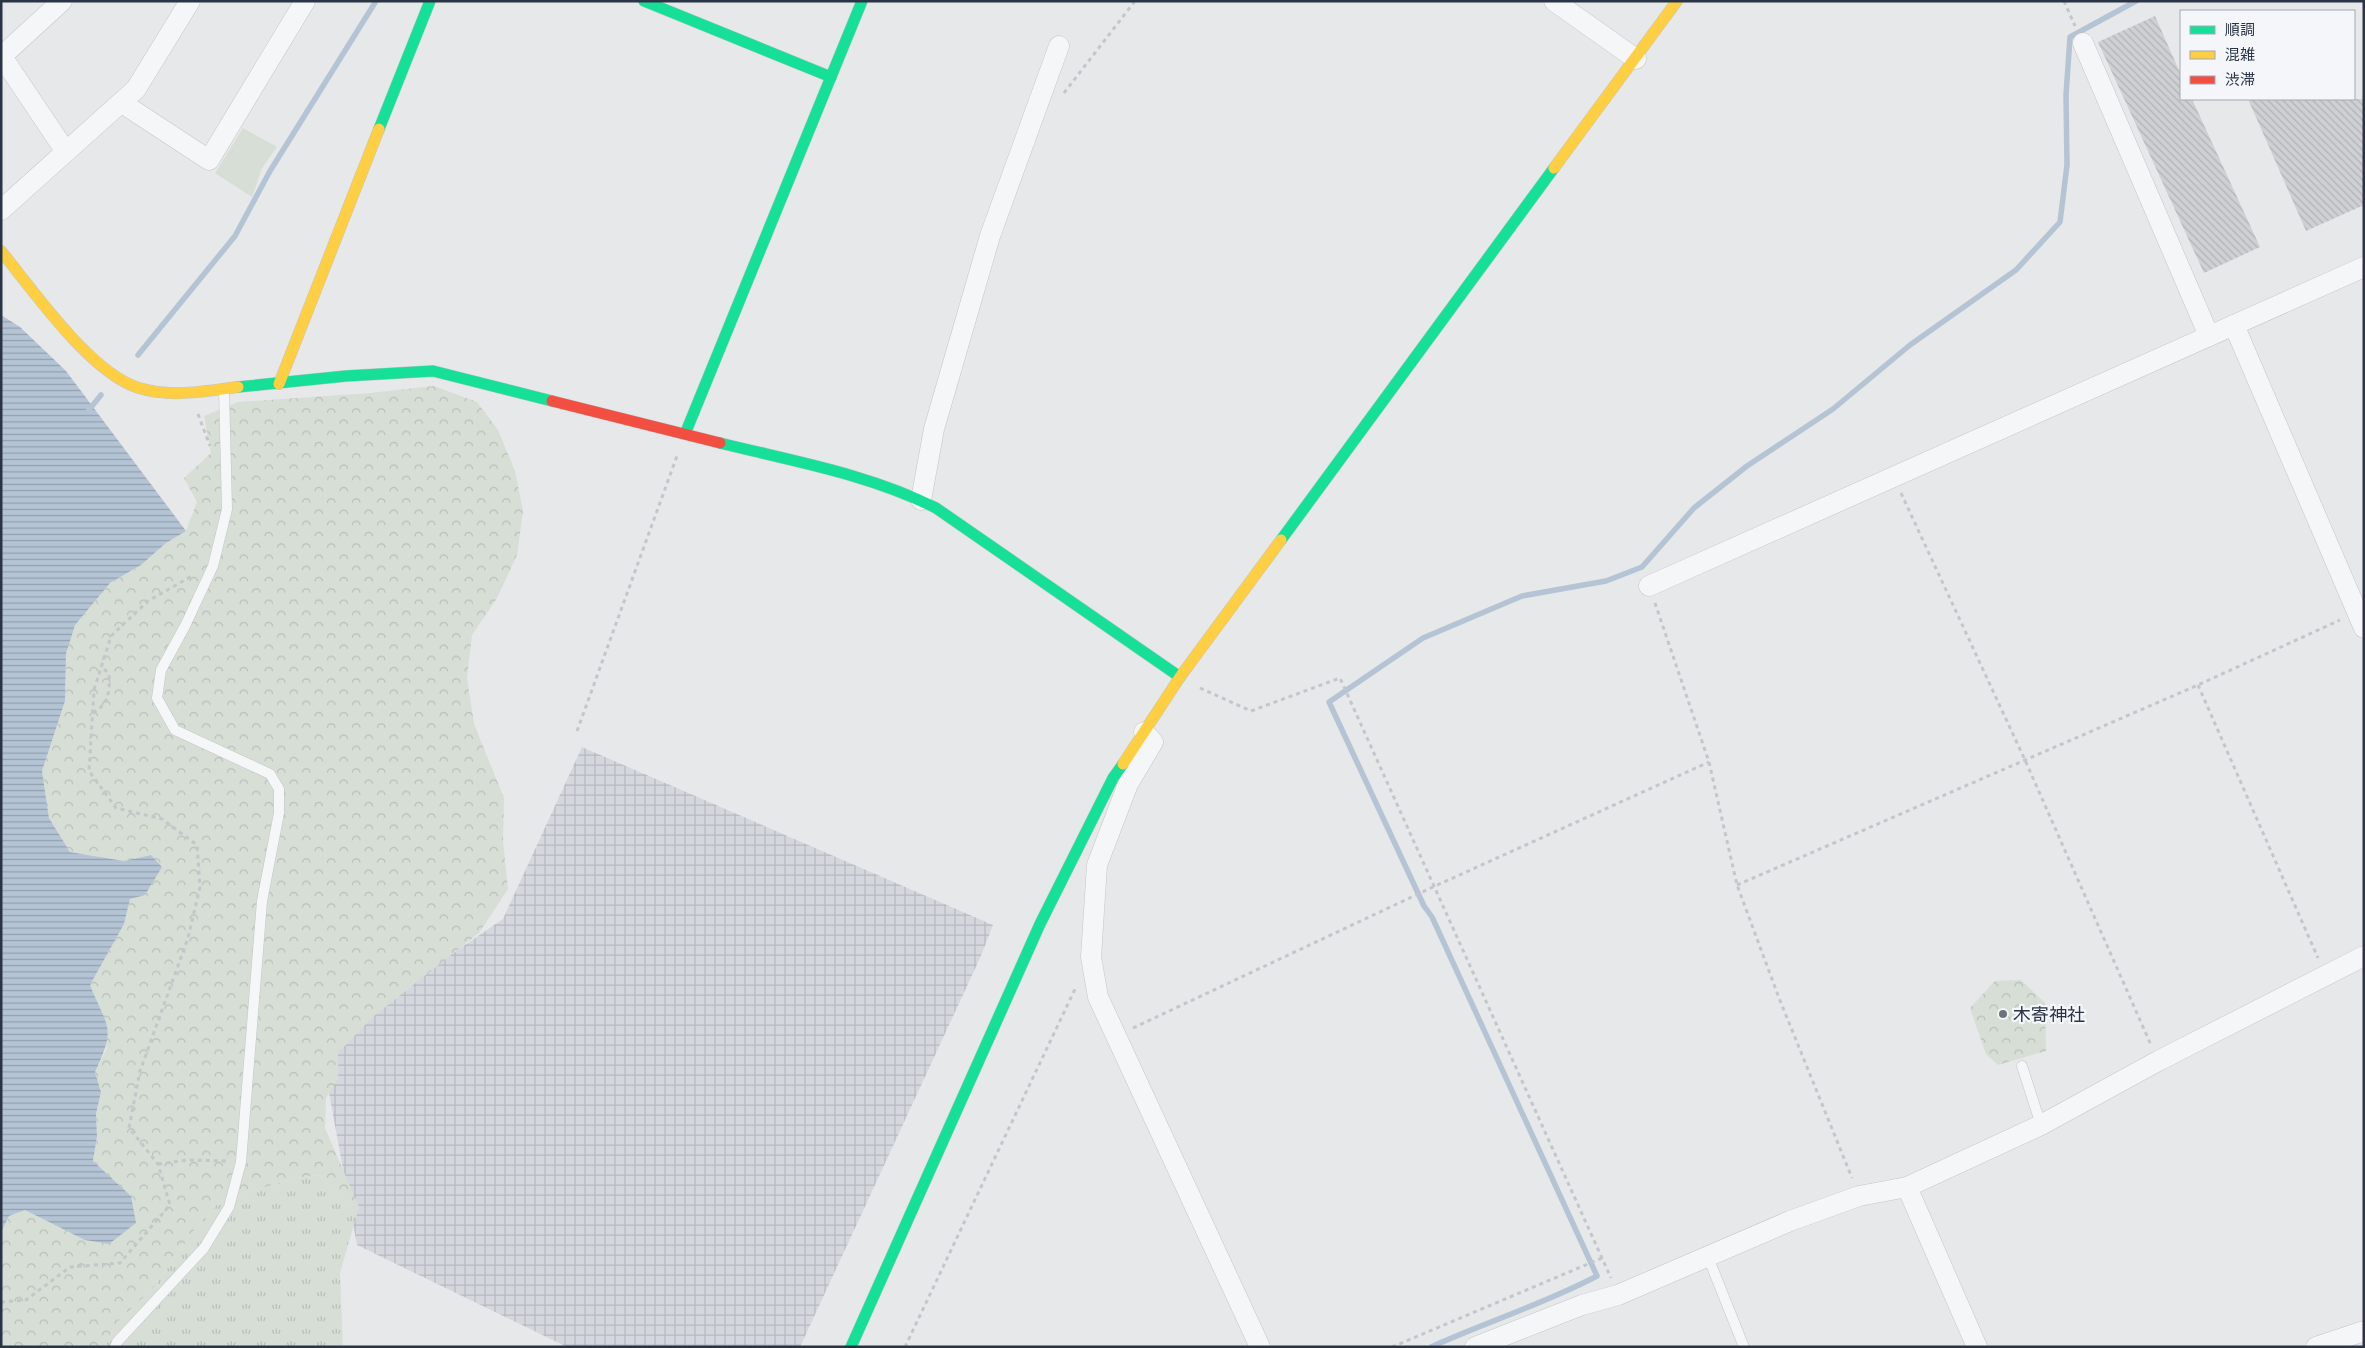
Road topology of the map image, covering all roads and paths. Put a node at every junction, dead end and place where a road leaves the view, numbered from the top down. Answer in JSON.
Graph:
{"nodes":[{"id":1,"x":62,"y":1,"type":"edge"},
{"id":2,"x":190,"y":1,"type":"edge"},
{"id":3,"x":305,"y":1,"type":"edge"},
{"id":4,"x":430,"y":1,"type":"edge"},
{"id":5,"x":644,"y":1,"type":"edge"},
{"id":6,"x":862,"y":1,"type":"edge"},
{"id":7,"x":1135,"y":1,"type":"edge"},
{"id":8,"x":1554,"y":1,"type":"edge"},
{"id":9,"x":1677,"y":1,"type":"edge"},
{"id":10,"x":2064,"y":1,"type":"edge"},
{"id":11,"x":2083,"y":43,"type":"joint"},
{"id":12,"x":1059,"y":46,"type":"dead end"},
{"id":13,"x":2,"y":55,"type":"edge"},
{"id":14,"x":1636,"y":59,"type":"junction"},
{"id":15,"x":831,"y":77,"type":"junction"},
{"id":16,"x":1058,"y":101,"type":"dead end"},
{"id":17,"x":122,"y":102,"type":"junction"},
{"id":18,"x":66,"y":152,"type":"junction"},
{"id":19,"x":1,"y":210,"type":"edge"},
{"id":20,"x":1,"y":251,"type":"edge"},
{"id":21,"x":2364,"y":267,"type":"edge"},
{"id":22,"x":2234,"y":325,"type":"junction"},
{"id":23,"x":2209,"y":336,"type":"junction"},
{"id":24,"x":280,"y":384,"type":"junction"},
{"id":25,"x":224,"y":390,"type":"junction"},
{"id":26,"x":190,"y":392,"type":"junction"},
{"id":27,"x":685,"y":434,"type":"junction"},
{"id":28,"x":226,"y":458,"type":"junction"},
{"id":29,"x":1893,"y":477,"type":"junction"},
{"id":30,"x":921,"y":500,"type":"junction"},
{"id":31,"x":213,"y":566,"type":"junction"},
{"id":32,"x":1649,"y":586,"type":"joint"},
{"id":33,"x":2360,"y":620,"type":"edge"},
{"id":34,"x":102,"y":666,"type":"junction"},
{"id":35,"x":1180,"y":677,"type":"junction"},
{"id":36,"x":2198,"y":685,"type":"junction"},
{"id":37,"x":92,"y":713,"type":"junction"},
{"id":38,"x":576,"y":731,"type":"dead end"},
{"id":39,"x":1144,"y":732,"type":"junction"},
{"id":40,"x":2025,"y":760,"type":"junction"},
{"id":41,"x":1709,"y":762,"type":"junction"},
{"id":42,"x":1737,"y":886,"type":"junction"},
{"id":43,"x":1433,"y":887,"type":"junction"},
{"id":44,"x":2364,"y":956,"type":"edge"},
{"id":45,"x":1090,"y":957,"type":"junction"},
{"id":46,"x":2325,"y":975,"type":"junction"},
{"id":47,"x":1114,"y":1037,"type":"junction"},
{"id":48,"x":2158,"y":1062,"type":"junction"},
{"id":49,"x":2022,"y":1066,"type":"dead end"},
{"id":50,"x":2041,"y":1126,"type":"junction"},
{"id":51,"x":241,"y":1162,"type":"junction"},
{"id":52,"x":158,"y":1164,"type":"junction"},
{"id":53,"x":1907,"y":1187,"type":"junction"},
{"id":54,"x":1859,"y":1196,"type":"junction"},
{"id":55,"x":1708,"y":1256,"type":"junction"},
{"id":56,"x":1602,"y":1258,"type":"junction"},
{"id":57,"x":1618,"y":1295,"type":"junction"},
{"id":58,"x":1,"y":1302,"type":"edge"},
{"id":59,"x":2364,"y":1331,"type":"edge"},
{"id":60,"x":115,"y":1347,"type":"edge"},
{"id":61,"x":851,"y":1347,"type":"edge"},
{"id":62,"x":906,"y":1347,"type":"edge"},
{"id":63,"x":1260,"y":1347,"type":"edge"},
{"id":64,"x":1392,"y":1347,"type":"edge"},
{"id":65,"x":1475,"y":1347,"type":"edge"},
{"id":66,"x":1744,"y":1347,"type":"edge"},
{"id":67,"x":1977,"y":1347,"type":"edge"},
{"id":68,"x":2316,"y":1347,"type":"edge"}],
"edges":[{"from":1,"to":13,"type":"street"},
{"from":2,"to":17,"type":"street"},
{"from":3,"to":17,"type":"street"},
{"from":4,"to":24,"type":"street"},
{"from":5,"to":15,"type":"street"},
{"from":6,"to":15,"type":"street"},
{"from":7,"to":16,"type":"path"},
{"from":8,"to":14,"type":"street"},
{"from":9,"to":14,"type":"street"},
{"from":10,"to":11,"type":"path"},
{"from":11,"to":23,"type":"street"},
{"from":12,"to":30,"type":"street"},
{"from":13,"to":18,"type":"street"},
{"from":14,"to":35,"type":"street"},
{"from":15,"to":27,"type":"street"},
{"from":17,"to":18,"type":"street"},
{"from":18,"to":19,"type":"street"},
{"from":20,"to":26,"type":"street"},
{"from":21,"to":22,"type":"street"},
{"from":22,"to":23,"type":"street"},
{"from":22,"to":33,"type":"street"},
{"from":23,"to":29,"type":"street"},
{"from":24,"to":25,"type":"street"},
{"from":24,"to":27,"type":"street"},
{"from":25,"to":26,"type":"street"},
{"from":25,"to":28,"type":"lane"},
{"from":26,"to":28,"type":"path"},
{"from":27,"to":30,"type":"street"},
{"from":27,"to":38,"type":"path"},
{"from":28,"to":31,"type":"lane"},
{"from":29,"to":32,"type":"street"},
{"from":29,"to":40,"type":"path"},
{"from":30,"to":35,"type":"street"},
{"from":31,"to":34,"type":"path"},
{"from":31,"to":51,"type":"lane"},
{"from":32,"to":41,"type":"path"},
{"from":33,"to":36,"type":"path"},
{"from":34,"to":37,"type":"path"},
{"from":34,"to":37,"type":"path"},
{"from":35,"to":39,"type":"street"},
{"from":35,"to":43,"type":"path"},
{"from":36,"to":40,"type":"path"},
{"from":36,"to":46,"type":"path"},
{"from":37,"to":52,"type":"path"},
{"from":39,"to":45,"type":"street"},
{"from":39,"to":61,"type":"street"},
{"from":40,"to":42,"type":"path"},
{"from":40,"to":48,"type":"path"},
{"from":41,"to":42,"type":"path"},
{"from":41,"to":43,"type":"path"},
{"from":42,"to":54,"type":"path"},
{"from":43,"to":47,"type":"path"},
{"from":43,"to":56,"type":"path"},
{"from":44,"to":46,"type":"street"},
{"from":45,"to":47,"type":"street"},
{"from":45,"to":62,"type":"path"},
{"from":46,"to":48,"type":"street"},
{"from":47,"to":63,"type":"street"},
{"from":48,"to":50,"type":"street"},
{"from":49,"to":50,"type":"lane"},
{"from":50,"to":53,"type":"street"},
{"from":51,"to":52,"type":"path"},
{"from":51,"to":60,"type":"lane"},
{"from":52,"to":58,"type":"path"},
{"from":53,"to":54,"type":"street"},
{"from":53,"to":67,"type":"street"},
{"from":54,"to":55,"type":"street"},
{"from":55,"to":57,"type":"street"},
{"from":55,"to":66,"type":"lane"},
{"from":56,"to":57,"type":"path"},
{"from":56,"to":64,"type":"path"},
{"from":57,"to":65,"type":"street"},
{"from":59,"to":68,"type":"street"}]}
